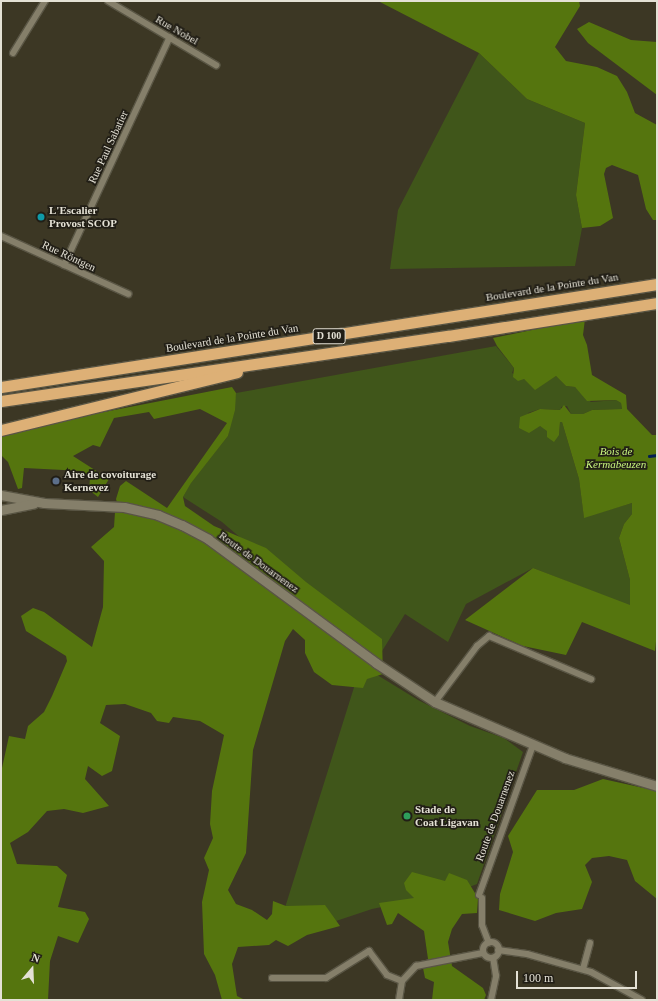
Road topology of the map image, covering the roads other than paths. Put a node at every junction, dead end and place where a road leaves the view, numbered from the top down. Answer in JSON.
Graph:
{"nodes":[{"id":1,"x":45,"y":1,"type":"edge"},
{"id":2,"x":108,"y":1,"type":"edge"},
{"id":3,"x":170,"y":37,"type":"junction"},
{"id":4,"x":13,"y":53,"type":"dead end"},
{"id":5,"x":216,"y":65,"type":"dead end"},
{"id":6,"x":1,"y":236,"type":"edge"},
{"id":7,"x":64,"y":265,"type":"junction"},
{"id":8,"x":657,"y":284,"type":"edge"},
{"id":9,"x":128,"y":294,"type":"dead end"},
{"id":10,"x":657,"y":303,"type":"edge"},
{"id":11,"x":276,"y":360,"type":"junction"},
{"id":12,"x":1,"y":387,"type":"edge"},
{"id":13,"x":1,"y":400,"type":"edge"},
{"id":14,"x":1,"y":430,"type":"edge"},
{"id":15,"x":1,"y":495,"type":"edge"},
{"id":16,"x":44,"y":503,"type":"junction"},
{"id":17,"x":1,"y":510,"type":"edge"},
{"id":18,"x":591,"y":680,"type":"dead end"},
{"id":19,"x":436,"y":702,"type":"junction"},
{"id":20,"x":533,"y":745,"type":"junction"},
{"id":21,"x":657,"y":786,"type":"edge"},
{"id":22,"x":489,"y":943,"type":"junction"},
{"id":23,"x":590,"y":944,"type":"dead end"},
{"id":24,"x":498,"y":950,"type":"junction"},
{"id":25,"x":483,"y":953,"type":"junction"},
{"id":26,"x":493,"y":958,"type":"junction"},
{"id":27,"x":583,"y":969,"type":"junction"},
{"id":28,"x":272,"y":978,"type":"dead end"},
{"id":29,"x":402,"y":981,"type":"junction"},
{"id":30,"x":630,"y":993,"type":"junction"},
{"id":31,"x":399,"y":1000,"type":"edge"},
{"id":32,"x":492,"y":1000,"type":"edge"},
{"id":33,"x":628,"y":1000,"type":"edge"},
{"id":34,"x":642,"y":1000,"type":"edge"}],
"edges":[{"from":1,"to":4,"type":"street"},
{"from":2,"to":3,"type":"street","name":"Rue Nobel"},
{"from":3,"to":5,"type":"street","name":"Rue Nobel"},
{"from":3,"to":7,"type":"street","name":"Rue Paul Sabatier"},
{"from":6,"to":7,"type":"street","name":"Rue Röntgen"},
{"from":7,"to":9,"type":"street","name":"Rue Röntgen"},
{"from":8,"to":12,"type":"highway","name":"Boulevard de la Pointe du Van","number":"D 100"},
{"from":10,"to":11,"type":"highway","number":"D 100"},
{"from":11,"to":13,"type":"highway","number":"D 100"},
{"from":11,"to":14,"type":"highway"},
{"from":15,"to":16,"type":"main road","name":"Route de Douarnenez"},
{"from":16,"to":17,"type":"main road","name":"Route de Douarnenez"},
{"from":16,"to":19,"type":"main road","name":"Route de Douarnenez"},
{"from":18,"to":19,"type":"street"},
{"from":19,"to":20,"type":"main road","name":"Route de Douarnenez"},
{"from":20,"to":21,"type":"main road","name":"Route de Douarnenez"},
{"from":20,"to":22,"type":"street","name":"Route de Douarnenez"},
{"from":22,"to":24,"type":"street"},
{"from":22,"to":25,"type":"street"},
{"from":23,"to":27,"type":"street"},
{"from":24,"to":26,"type":"street"},
{"from":24,"to":27,"type":"street"},
{"from":25,"to":26,"type":"street"},
{"from":25,"to":29,"type":"street"},
{"from":26,"to":32,"type":"street"},
{"from":27,"to":30,"type":"street"},
{"from":28,"to":29,"type":"street"},
{"from":29,"to":31,"type":"street"},
{"from":30,"to":33,"type":"street"},
{"from":30,"to":34,"type":"street"}]}
